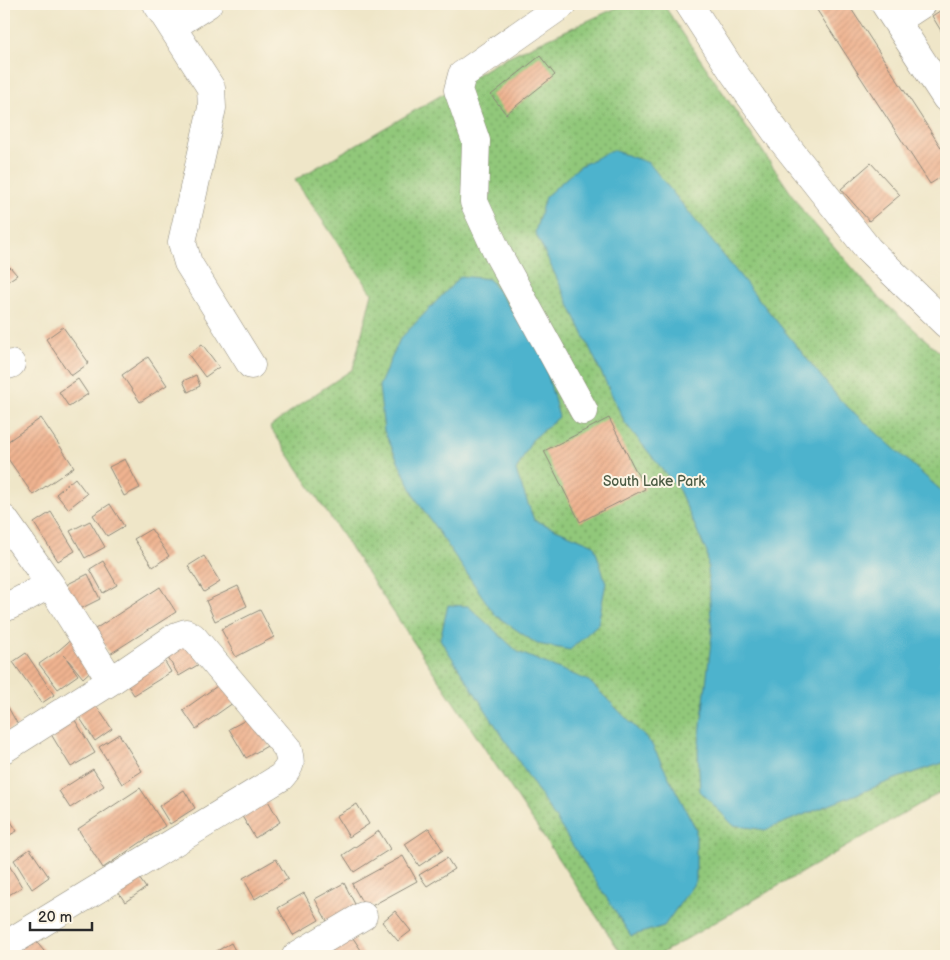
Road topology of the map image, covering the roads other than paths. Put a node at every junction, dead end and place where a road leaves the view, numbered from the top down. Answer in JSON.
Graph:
{"nodes":[{"id":1,"x":157,"y":4,"type":"edge"},
{"id":2,"x":208,"y":4,"type":"edge"},
{"id":3,"x":563,"y":4,"type":"edge"},
{"id":4,"x":689,"y":4,"type":"edge"},
{"id":5,"x":922,"y":4,"type":"edge"},
{"id":6,"x":891,"y":12,"type":"edge"},
{"id":7,"x":172,"y":27,"type":"junction"},
{"id":8,"x":946,"y":98,"type":"edge"},
{"id":9,"x":946,"y":324,"type":"edge"},
{"id":10,"x":251,"y":365,"type":"dead end"},
{"id":11,"x":584,"y":411,"type":"dead end"},
{"id":12,"x":4,"y":519,"type":"edge"},
{"id":13,"x":50,"y":584,"type":"junction"},
{"id":14,"x":4,"y":608,"type":"edge"},
{"id":15,"x":111,"y":681,"type":"junction"},
{"id":16,"x":4,"y":749,"type":"edge"},
{"id":17,"x":363,"y":916,"type":"dead end"},
{"id":18,"x":4,"y":946,"type":"edge"},
{"id":19,"x":296,"y":956,"type":"edge"}],
"edges":[{"from":1,"to":7,"type":"street"},
{"from":2,"to":7,"type":"street"},
{"from":3,"to":11,"type":"street"},
{"from":4,"to":9,"type":"street"},
{"from":5,"to":6,"type":"street"},
{"from":6,"to":8,"type":"street"},
{"from":7,"to":10,"type":"street"},
{"from":12,"to":13,"type":"street"},
{"from":13,"to":14,"type":"street"},
{"from":13,"to":15,"type":"street"},
{"from":15,"to":16,"type":"street"},
{"from":15,"to":18,"type":"street"},
{"from":17,"to":19,"type":"street"}]}
